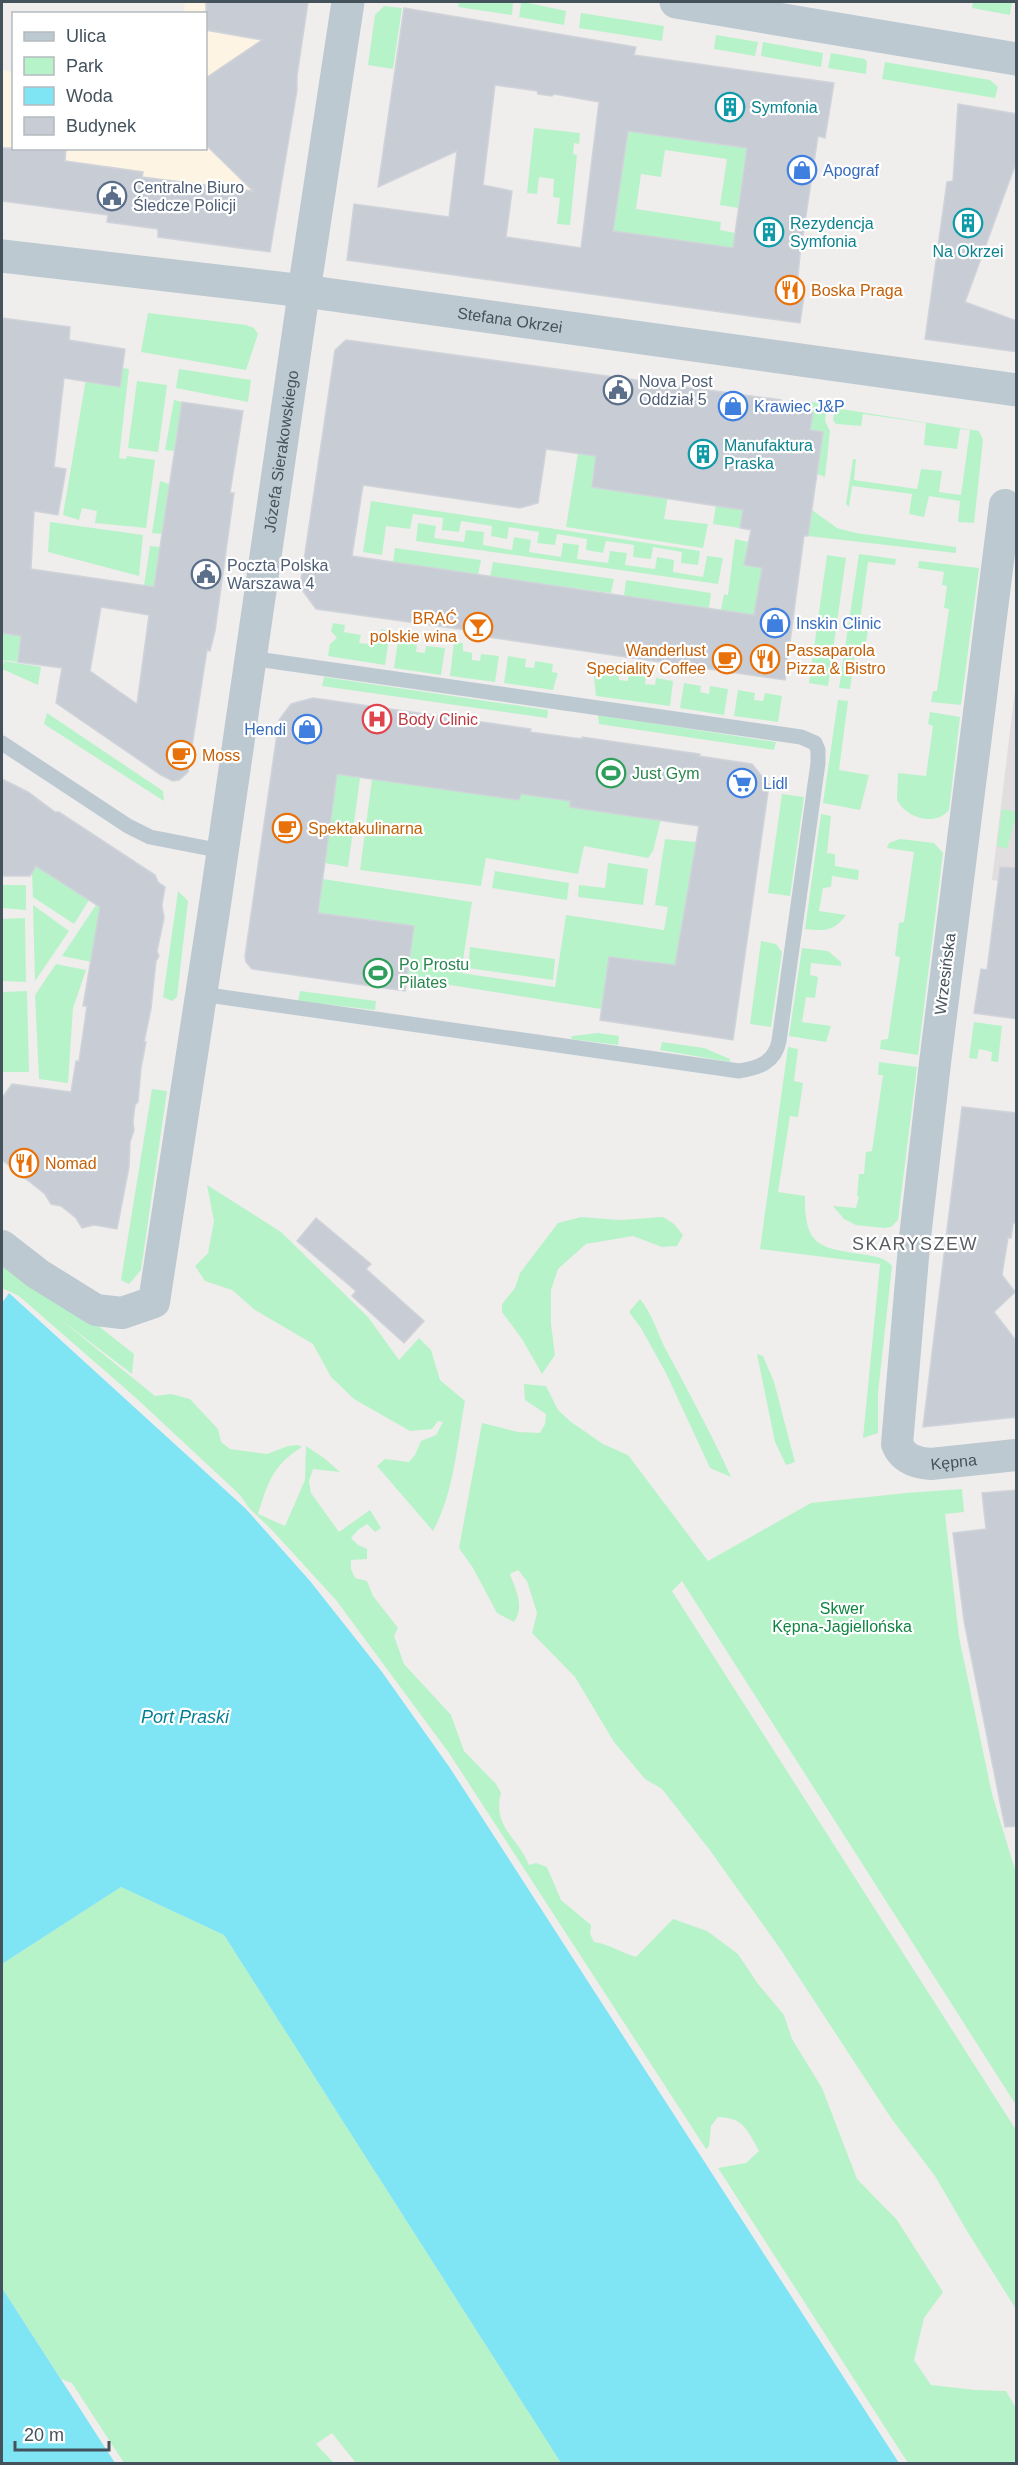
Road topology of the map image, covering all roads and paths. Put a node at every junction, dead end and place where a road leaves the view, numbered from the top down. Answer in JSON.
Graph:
{"nodes":[{"id":1,"x":348,"y":2,"type":"edge"},
{"id":2,"x":676,"y":2,"type":"edge"},
{"id":3,"x":1017,"y":59,"type":"edge"},
{"id":4,"x":2,"y":256,"type":"edge"},
{"id":5,"x":304,"y":291,"type":"junction"},
{"id":6,"x":1017,"y":390,"type":"edge"},
{"id":7,"x":1005,"y":505,"type":"dead end"},
{"id":8,"x":250,"y":658,"type":"junction"},
{"id":9,"x":2,"y":743,"type":"edge"},
{"id":10,"x":222,"y":851,"type":"junction"},
{"id":11,"x":201,"y":994,"type":"junction"},
{"id":12,"x":2,"y":1246,"type":"edge"},
{"id":13,"x":897,"y":1443,"type":"joint"},
{"id":14,"x":1017,"y":1455,"type":"edge"}],
"edges":[{"from":1,"to":5,"type":"street","name":"Józefa Sierakowskiego"},
{"from":2,"to":3,"type":"street"},
{"from":4,"to":5,"type":"street","name":"Stefana Okrzei"},
{"from":5,"to":6,"type":"street","name":"Stefana Okrzei"},
{"from":5,"to":8,"type":"street","name":"Józefa Sierakowskiego"},
{"from":7,"to":13,"type":"street","name":"Wrzesińska"},
{"from":8,"to":10,"type":"street","name":"Józefa Sierakowskiego"},
{"from":8,"to":11,"type":"lane"},
{"from":9,"to":10,"type":"lane"},
{"from":10,"to":11,"type":"street","name":"Józefa Sierakowskiego"},
{"from":11,"to":12,"type":"street","name":"Józefa Sierakowskiego"},
{"from":13,"to":14,"type":"street","name":"Kępna"}]}
